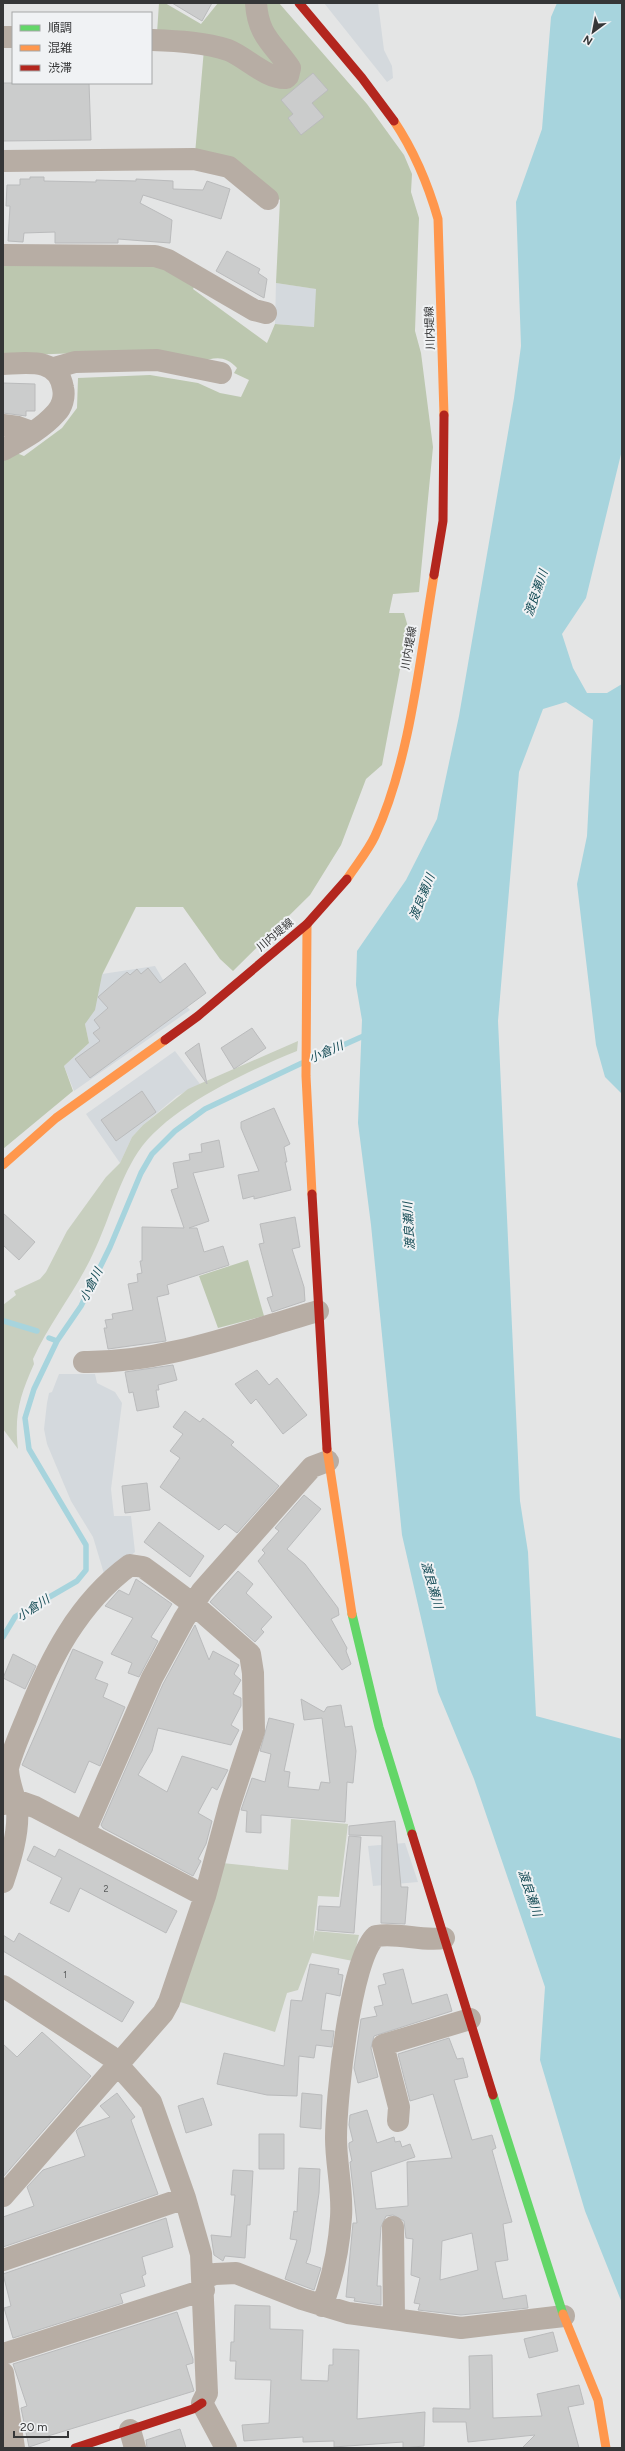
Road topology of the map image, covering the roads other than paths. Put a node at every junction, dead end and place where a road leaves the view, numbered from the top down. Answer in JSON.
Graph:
{"nodes":[{"id":1,"x":256,"y":3,"type":"edge"},
{"id":2,"x":299,"y":3,"type":"edge"},
{"id":3,"x":152,"y":40,"type":"edge"},
{"id":4,"x":3,"y":161,"type":"edge"},
{"id":5,"x":268,"y":199,"type":"dead end"},
{"id":6,"x":3,"y":255,"type":"edge"},
{"id":7,"x":266,"y":313,"type":"dead end"},
{"id":8,"x":3,"y":364,"type":"edge"},
{"id":9,"x":54,"y":368,"type":"junction"},
{"id":10,"x":221,"y":373,"type":"dead end"},
{"id":11,"x":3,"y":426,"type":"edge"},
{"id":12,"x":32,"y":432,"type":"junction"},
{"id":13,"x":3,"y":450,"type":"edge"},
{"id":14,"x":307,"y":924,"type":"junction"},
{"id":15,"x":3,"y":1165,"type":"edge"},
{"id":16,"x":318,"y":1311,"type":"junction"},
{"id":17,"x":84,"y":1362,"type":"dead end"},
{"id":18,"x":328,"y":1461,"type":"junction"},
{"id":19,"x":193,"y":1604,"type":"junction"},
{"id":20,"x":9,"y":1802,"type":"edge"},
{"id":21,"x":84,"y":1833,"type":"junction"},
{"id":22,"x":3,"y":1882,"type":"edge"},
{"id":23,"x":205,"y":1896,"type":"junction"},
{"id":24,"x":444,"y":1938,"type":"junction"},
{"id":25,"x":3,"y":1986,"type":"edge"},
{"id":26,"x":470,"y":2019,"type":"junction"},
{"id":27,"x":118,"y":2063,"type":"junction"},
{"id":28,"x":398,"y":2121,"type":"dead end"},
{"id":29,"x":3,"y":2196,"type":"edge"},
{"id":30,"x":185,"y":2198,"type":"junction"},
{"id":31,"x":393,"y":2227,"type":"dead end"},
{"id":32,"x":3,"y":2260,"type":"edge"},
{"id":33,"x":204,"y":2284,"type":"junction"},
{"id":34,"x":322,"y":2306,"type":"junction"},
{"id":35,"x":564,"y":2316,"type":"junction"},
{"id":36,"x":394,"y":2318,"type":"junction"},
{"id":37,"x":3,"y":2354,"type":"edge"},
{"id":38,"x":3,"y":2373,"type":"edge"},
{"id":39,"x":202,"y":2404,"type":"junction"},
{"id":40,"x":133,"y":2439,"type":"edge"},
{"id":41,"x":14,"y":2448,"type":"edge"},
{"id":42,"x":75,"y":2448,"type":"edge"},
{"id":43,"x":226,"y":2448,"type":"edge"},
{"id":44,"x":606,"y":2448,"type":"edge"}],
"edges":[{"from":1,"to":3,"type":"street"},
{"from":2,"to":14,"type":"street","name":"川内堤線"},
{"from":4,"to":5,"type":"street"},
{"from":6,"to":7,"type":"street"},
{"from":8,"to":9,"type":"street"},
{"from":9,"to":10,"type":"street"},
{"from":9,"to":12,"type":"street"},
{"from":11,"to":12,"type":"street"},
{"from":12,"to":13,"type":"street"},
{"from":14,"to":15,"type":"street","name":"川内堤線"},
{"from":14,"to":16,"type":"street"},
{"from":16,"to":17,"type":"street"},
{"from":16,"to":18,"type":"street"},
{"from":18,"to":19,"type":"street"},
{"from":18,"to":24,"type":"street"},
{"from":19,"to":20,"type":"street"},
{"from":19,"to":21,"type":"street"},
{"from":19,"to":23,"type":"street"},
{"from":20,"to":21,"type":"street"},
{"from":20,"to":22,"type":"street"},
{"from":21,"to":23,"type":"street"},
{"from":23,"to":27,"type":"street"},
{"from":24,"to":26,"type":"street"},
{"from":24,"to":34,"type":"street"},
{"from":25,"to":27,"type":"street"},
{"from":26,"to":28,"type":"street"},
{"from":26,"to":35,"type":"street"},
{"from":27,"to":29,"type":"street"},
{"from":27,"to":30,"type":"street"},
{"from":30,"to":32,"type":"street"},
{"from":30,"to":33,"type":"street"},
{"from":31,"to":36,"type":"street"},
{"from":33,"to":34,"type":"street"},
{"from":33,"to":37,"type":"street"},
{"from":33,"to":39,"type":"street"},
{"from":34,"to":36,"type":"street"},
{"from":35,"to":36,"type":"street"},
{"from":35,"to":44,"type":"street"},
{"from":38,"to":41,"type":"street"},
{"from":39,"to":40,"type":"street"},
{"from":39,"to":43,"type":"street"},
{"from":40,"to":42,"type":"street"}]}
